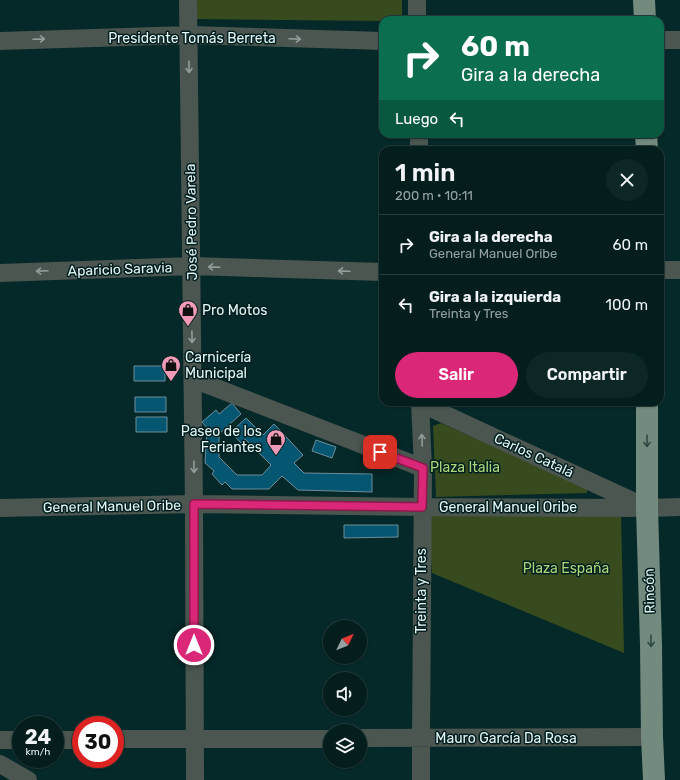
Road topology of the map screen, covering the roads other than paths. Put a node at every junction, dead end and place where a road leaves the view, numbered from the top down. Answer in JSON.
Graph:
{"nodes":[{"id":1,"x":188,"y":0,"type":"edge"},
{"id":2,"x":417,"y":0,"type":"edge"},
{"id":3,"x":644,"y":0,"type":"edge"},
{"id":4,"x":417,"y":16,"type":"edge"},
{"id":5,"x":645,"y":16,"type":"edge"},
{"id":6,"x":189,"y":35,"type":"junction"},
{"id":7,"x":664,"y":40,"type":"edge"},
{"id":8,"x":680,"y":40,"type":"edge"},
{"id":9,"x":0,"y":41,"type":"edge"},
{"id":10,"x":379,"y":42,"type":"edge"},
{"id":11,"x":192,"y":266,"type":"junction"},
{"id":12,"x":664,"y":270,"type":"edge"},
{"id":13,"x":680,"y":270,"type":"edge"},
{"id":14,"x":379,"y":272,"type":"edge"},
{"id":15,"x":0,"y":273,"type":"edge"},
{"id":16,"x":193,"y":379,"type":"junction"},
{"id":17,"x":420,"y":406,"type":"edge"},
{"id":18,"x":429,"y":406,"type":"edge"},
{"id":19,"x":647,"y":406,"type":"edge"},
{"id":20,"x":423,"y":468,"type":"junction"},
{"id":21,"x":194,"y":504,"type":"junction"},
{"id":22,"x":422,"y":507,"type":"junction"},
{"id":23,"x":680,"y":507,"type":"edge"},
{"id":24,"x":0,"y":508,"type":"edge"},
{"id":25,"x":647,"y":508,"type":"junction"},
{"id":26,"x":652,"y":737,"type":"junction"},
{"id":27,"x":323,"y":738,"type":"edge"},
{"id":28,"x":367,"y":738,"type":"edge"},
{"id":29,"x":421,"y":738,"type":"junction"},
{"id":30,"x":124,"y":739,"type":"edge"},
{"id":31,"x":195,"y":739,"type":"junction"},
{"id":32,"x":0,"y":740,"type":"edge"},
{"id":33,"x":12,"y":740,"type":"edge"},
{"id":34,"x":0,"y":764,"type":"edge"},
{"id":35,"x":28,"y":780,"type":"edge"},
{"id":36,"x":195,"y":780,"type":"edge"},
{"id":37,"x":421,"y":780,"type":"edge"},
{"id":38,"x":654,"y":780,"type":"edge"}],
"edges":[{"from":1,"to":6,"type":"street","name":"José Pedro Varela"},
{"from":2,"to":4,"type":"street"},
{"from":3,"to":5,"type":"main road"},
{"from":9,"to":6,"type":"street","name":"Presidente Tomás Berreta","one_way":true},
{"from":6,"to":10,"type":"street","name":"Presidente Tomás Berreta","one_way":true},
{"from":6,"to":11,"type":"street","name":"José Pedro Varela","one_way":true},
{"from":7,"to":8,"type":"street"},
{"from":14,"to":11,"type":"street","name":"Aparicio Saravia","one_way":true},
{"from":11,"to":15,"type":"street","name":"Aparicio Saravia","one_way":true},
{"from":11,"to":16,"type":"street","name":"José Pedro Varela","one_way":true},
{"from":12,"to":13,"type":"street"},
{"from":16,"to":20,"type":"street"},
{"from":16,"to":21,"type":"street","name":"José Pedro Varela","one_way":true},
{"from":20,"to":17,"type":"street","name":"Treinta y Tres","one_way":true},
{"from":18,"to":25,"type":"street","name":"Carlos Catalá"},
{"from":19,"to":25,"type":"main road","name":"Rincón","one_way":true},
{"from":20,"to":22,"type":"street","name":"Treinta y Tres"},
{"from":21,"to":22,"type":"street","name":"General Manuel Oribe"},
{"from":21,"to":24,"type":"street","name":"General Manuel Oribe"},
{"from":21,"to":31,"type":"street","name":"José Pedro Varela"},
{"from":22,"to":25,"type":"street","name":"General Manuel Oribe"},
{"from":22,"to":29,"type":"street","name":"Treinta y Tres"},
{"from":23,"to":25,"type":"street","name":"General Manuel Oribe"},
{"from":25,"to":26,"type":"main road","name":"Rincón","one_way":true},
{"from":26,"to":29,"type":"street","name":"Mauro García Da Rosa"},
{"from":26,"to":38,"type":"main road","name":"Rincón"},
{"from":27,"to":31,"type":"street"},
{"from":28,"to":29,"type":"street","name":"Mauro García Da Rosa"},
{"from":29,"to":37,"type":"street","name":"Treinta y Tres"},
{"from":30,"to":31,"type":"street"},
{"from":31,"to":36,"type":"street","name":"José Pedro Varela"},
{"from":32,"to":33,"type":"street"},
{"from":34,"to":35,"type":"street"}]}
